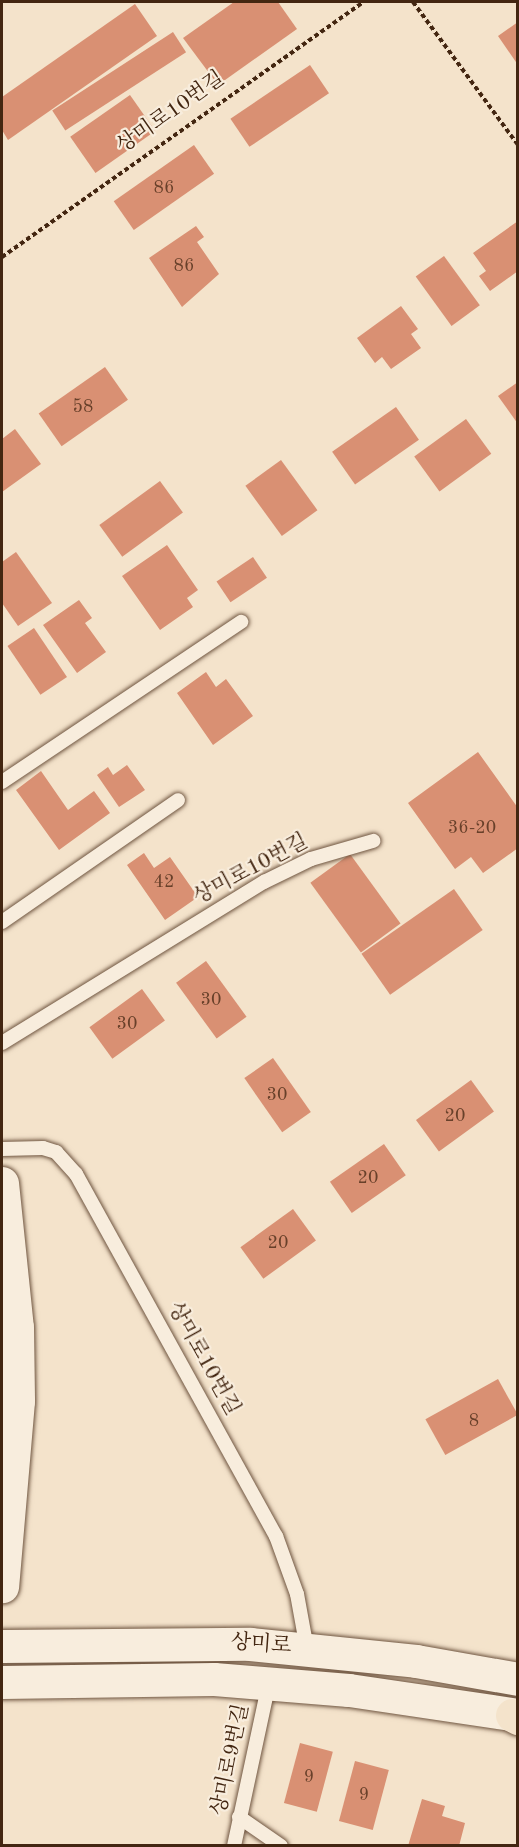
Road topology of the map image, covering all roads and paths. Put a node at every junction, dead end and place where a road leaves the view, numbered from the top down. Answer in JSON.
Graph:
{"nodes":[{"id":1,"x":364,"y":2,"type":"edge"},
{"id":2,"x":413,"y":2,"type":"edge"},
{"id":3,"x":518,"y":145,"type":"edge"},
{"id":4,"x":2,"y":257,"type":"edge"},
{"id":5,"x":241,"y":622,"type":"dead end"},
{"id":6,"x":2,"y":782,"type":"edge"},
{"id":7,"x":178,"y":800,"type":"dead end"},
{"id":8,"x":372,"y":841,"type":"dead end"},
{"id":9,"x":2,"y":922,"type":"edge"},
{"id":10,"x":2,"y":1043,"type":"edge"},
{"id":11,"x":2,"y":1149,"type":"edge"},
{"id":12,"x":2,"y":1183,"type":"edge"},
{"id":13,"x":2,"y":1586,"type":"edge"},
{"id":14,"x":2,"y":1646,"type":"edge"},
{"id":15,"x":307,"y":1649,"type":"junction"},
{"id":16,"x":518,"y":1679,"type":"edge"},
{"id":17,"x":2,"y":1682,"type":"edge"},
{"id":18,"x":269,"y":1683,"type":"junction"},
{"id":19,"x":516,"y":1716,"type":"edge"},
{"id":20,"x":239,"y":1816,"type":"junction"},
{"id":21,"x":234,"y":1845,"type":"edge"},
{"id":22,"x":281,"y":1845,"type":"edge"}],
"edges":[{"from":1,"to":4,"type":"path","name":"상미로10번길"},
{"from":2,"to":3,"type":"path"},
{"from":5,"to":6,"type":"lane"},
{"from":7,"to":9,"type":"lane"},
{"from":8,"to":10,"type":"lane","name":"상미로10번길"},
{"from":11,"to":15,"type":"lane","name":"상미로10번길"},
{"from":12,"to":13,"type":"street"},
{"from":14,"to":15,"type":"street","name":"상미로"},
{"from":15,"to":16,"type":"street","name":"상미로"},
{"from":17,"to":18,"type":"street","name":"상미로"},
{"from":18,"to":19,"type":"street","name":"상미로"},
{"from":18,"to":20,"type":"lane","name":"상미로9번길"},
{"from":20,"to":21,"type":"lane","name":"상미로9번길"},
{"from":20,"to":22,"type":"lane"}]}
